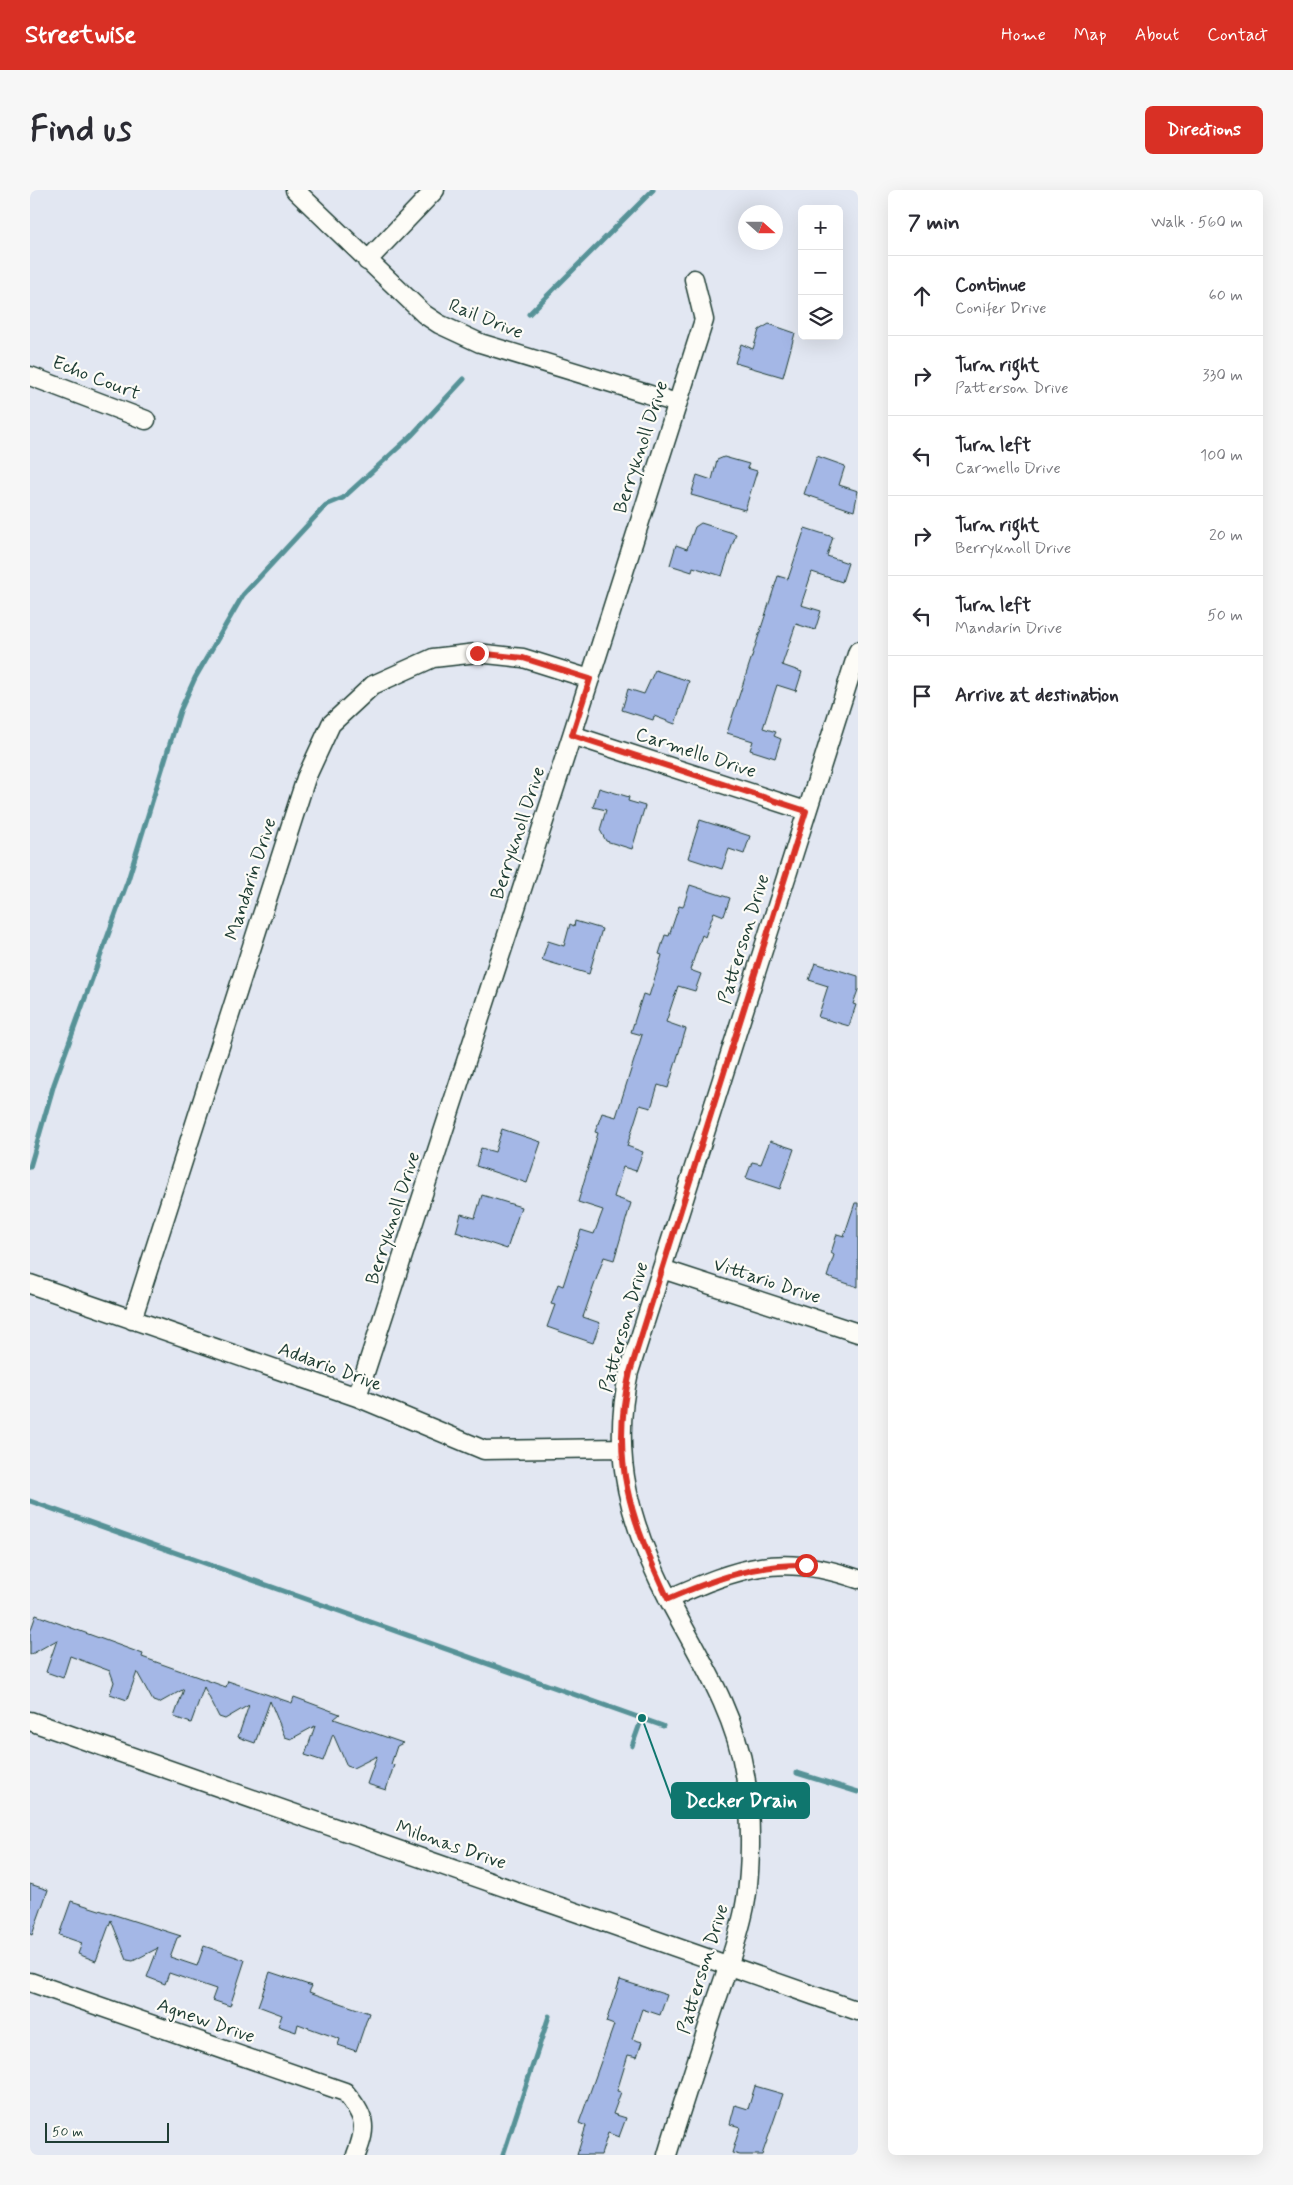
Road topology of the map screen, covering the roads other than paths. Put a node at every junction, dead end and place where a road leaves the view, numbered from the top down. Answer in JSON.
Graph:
{"nodes":[{"id":1,"x":295,"y":190,"type":"edge"},
{"id":2,"x":435,"y":190,"type":"edge"},
{"id":3,"x":367,"y":261,"type":"junction"},
{"id":4,"x":694,"y":279,"type":"dead end"},
{"id":5,"x":30,"y":376,"type":"edge"},
{"id":6,"x":677,"y":403,"type":"junction"},
{"id":7,"x":146,"y":420,"type":"dead end"},
{"id":8,"x":858,"y":651,"type":"edge"},
{"id":9,"x":590,"y":679,"type":"junction"},
{"id":10,"x":572,"y":735,"type":"junction"},
{"id":11,"x":806,"y":811,"type":"junction"},
{"id":12,"x":662,"y":1270,"type":"junction"},
{"id":13,"x":30,"y":1284,"type":"edge"},
{"id":14,"x":132,"y":1320,"type":"junction"},
{"id":15,"x":858,"y":1333,"type":"edge"},
{"id":16,"x":357,"y":1398,"type":"junction"},
{"id":17,"x":621,"y":1448,"type":"junction"},
{"id":18,"x":858,"y":1579,"type":"edge"},
{"id":19,"x":668,"y":1599,"type":"junction"},
{"id":20,"x":30,"y":1721,"type":"edge"},
{"id":21,"x":728,"y":1965,"type":"junction"},
{"id":22,"x":30,"y":1982,"type":"edge"},
{"id":23,"x":858,"y":2011,"type":"edge"},
{"id":24,"x":356,"y":2155,"type":"edge"},
{"id":25,"x":667,"y":2155,"type":"edge"}],
"edges":[{"from":1,"to":3,"type":"street","name":"Rail Drive"},
{"from":2,"to":3,"type":"street"},
{"from":3,"to":6,"type":"street","name":"Rail Drive"},
{"from":4,"to":6,"type":"street","name":"Berryknoll Drive"},
{"from":5,"to":7,"type":"street","name":"Echo Court"},
{"from":6,"to":9,"type":"street","name":"Berryknoll Drive"},
{"from":8,"to":11,"type":"street","name":"Patterson Drive"},
{"from":9,"to":10,"type":"street","name":"Berryknoll Drive"},
{"from":9,"to":14,"type":"street","name":"Mandarin Drive"},
{"from":10,"to":11,"type":"street","name":"Carmello Drive"},
{"from":10,"to":16,"type":"street","name":"Berryknoll Drive"},
{"from":11,"to":12,"type":"street","name":"Patterson Drive"},
{"from":12,"to":15,"type":"street","name":"Vittario Drive"},
{"from":12,"to":17,"type":"street","name":"Patterson Drive"},
{"from":13,"to":14,"type":"street","name":"Addario Drive"},
{"from":14,"to":16,"type":"street","name":"Addario Drive"},
{"from":16,"to":17,"type":"street","name":"Addario Drive"},
{"from":17,"to":19,"type":"street","name":"Patterson Drive"},
{"from":18,"to":19,"type":"street"},
{"from":19,"to":21,"type":"street","name":"Patterson Drive"},
{"from":20,"to":21,"type":"street","name":"Milonas Drive"},
{"from":21,"to":23,"type":"street","name":"Milonas Drive"},
{"from":21,"to":25,"type":"street","name":"Patterson Drive"},
{"from":22,"to":24,"type":"street","name":"Agnew Drive"}]}
